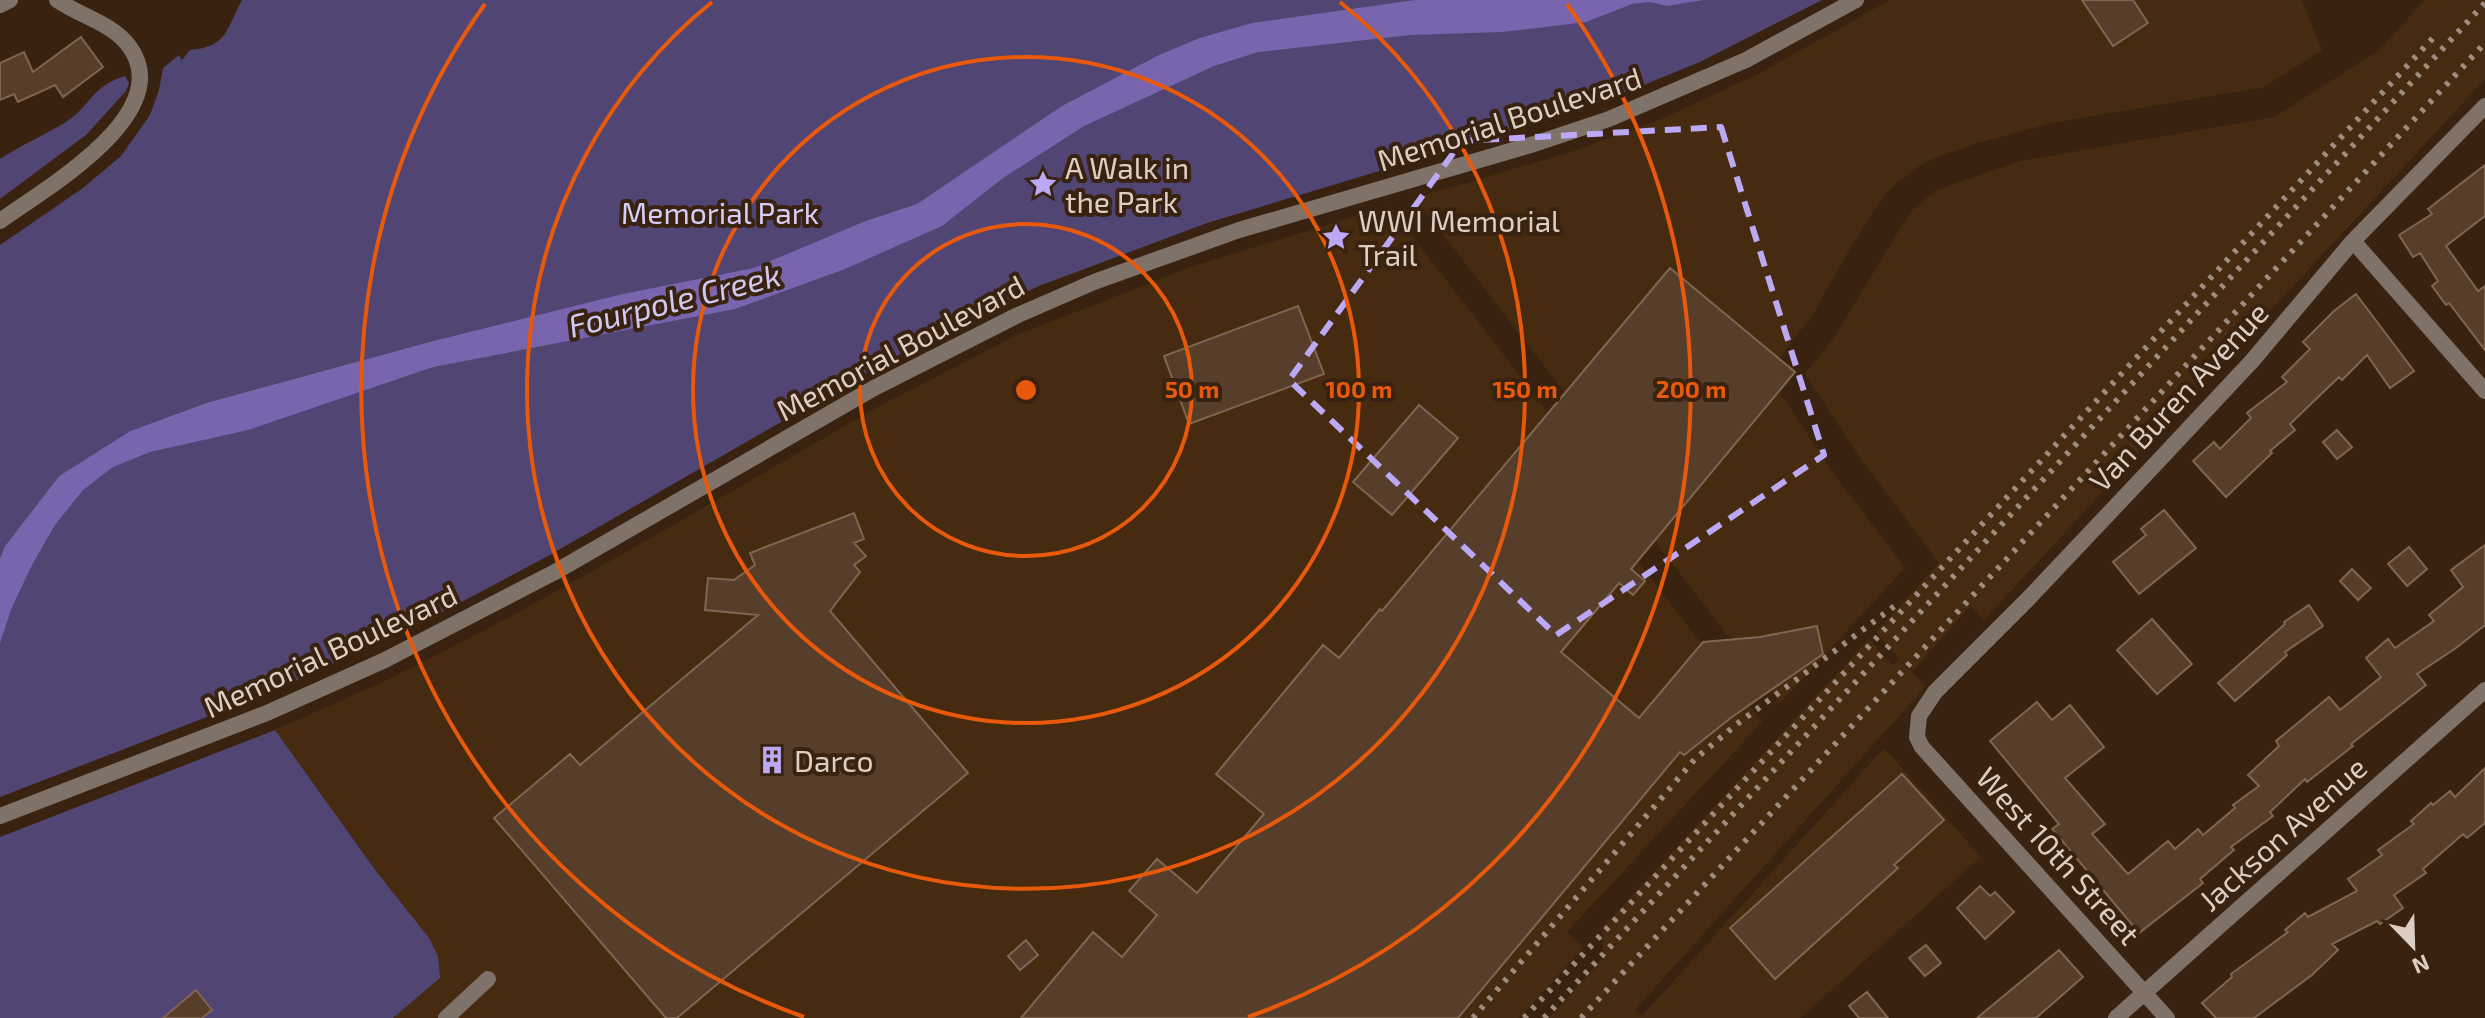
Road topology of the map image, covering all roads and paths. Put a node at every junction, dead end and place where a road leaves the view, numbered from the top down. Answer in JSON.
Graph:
{"nodes":[{"id":1,"x":10,"y":0,"type":"edge"},
{"id":2,"x":57,"y":0,"type":"edge"},
{"id":3,"x":1856,"y":0,"type":"edge"},
{"id":4,"x":0,"y":5,"type":"edge"},
{"id":5,"x":2485,"y":106,"type":"edge"},
{"id":6,"x":0,"y":221,"type":"edge"},
{"id":7,"x":2353,"y":241,"type":"junction"},
{"id":8,"x":2485,"y":391,"type":"edge"},
{"id":9,"x":2485,"y":690,"type":"edge"},
{"id":10,"x":1917,"y":727,"type":"joint"},
{"id":11,"x":0,"y":816,"type":"edge"},
{"id":12,"x":488,"y":979,"type":"dead end"},
{"id":13,"x":2144,"y":992,"type":"junction"},
{"id":14,"x":446,"y":1018,"type":"edge"},
{"id":15,"x":2116,"y":1018,"type":"edge"},
{"id":16,"x":2167,"y":1018,"type":"edge"}],
"edges":[{"from":1,"to":4,"type":"street"},
{"from":2,"to":6,"type":"street"},
{"from":3,"to":11,"type":"street","name":"Memorial Boulevard"},
{"from":5,"to":7,"type":"street","name":"Van Buren Avenue"},
{"from":7,"to":8,"type":"street"},
{"from":7,"to":10,"type":"street","name":"Van Buren Avenue"},
{"from":9,"to":13,"type":"street","name":"Jackson Avenue"},
{"from":10,"to":13,"type":"street","name":"West 10th Street"},
{"from":12,"to":14,"type":"street"},
{"from":13,"to":15,"type":"street","name":"Jackson Avenue"},
{"from":13,"to":16,"type":"street","name":"West 10th Street"}]}
